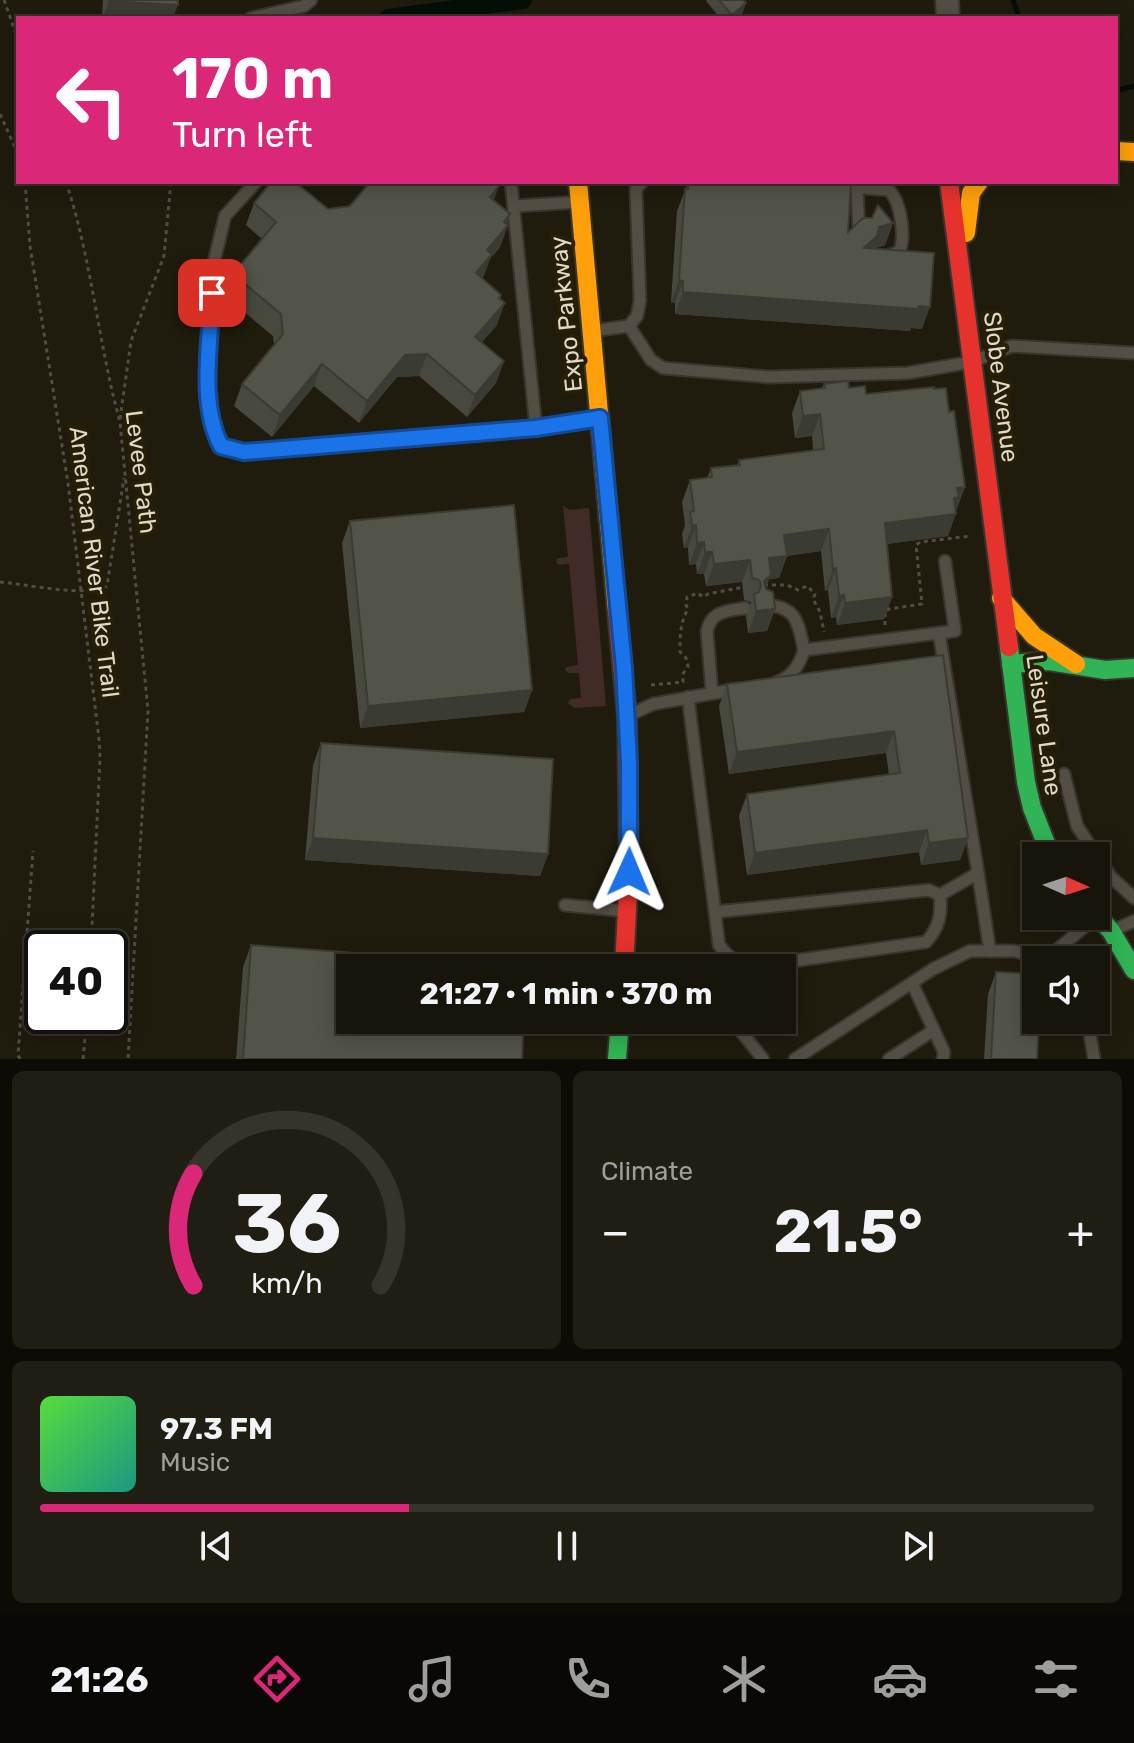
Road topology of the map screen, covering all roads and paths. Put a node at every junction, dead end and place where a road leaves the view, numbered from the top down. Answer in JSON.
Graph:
{"nodes":[{"id":1,"x":4,"y":0,"type":"edge"},
{"id":2,"x":311,"y":0,"type":"edge"},
{"id":3,"x":260,"y":16,"type":"edge"},
{"id":4,"x":16,"y":34,"type":"edge"},
{"id":5,"x":0,"y":114,"type":"edge"},
{"id":6,"x":16,"y":150,"type":"edge"},
{"id":7,"x":25,"y":184,"type":"edge"},
{"id":8,"x":67,"y":184,"type":"edge"},
{"id":9,"x":171,"y":184,"type":"edge"},
{"id":10,"x":254,"y":184,"type":"edge"},
{"id":11,"x":511,"y":184,"type":"edge"},
{"id":12,"x":578,"y":184,"type":"edge"},
{"id":13,"x":640,"y":184,"type":"edge"},
{"id":14,"x":949,"y":184,"type":"edge"},
{"id":15,"x":978,"y":184,"type":"edge"},
{"id":16,"x":827,"y":186,"type":"edge"},
{"id":17,"x":857,"y":188,"type":"junction"},
{"id":18,"x":579,"y":202,"type":"junction"},
{"id":19,"x":514,"y":206,"type":"junction"},
{"id":20,"x":859,"y":233,"type":"edge"},
{"id":21,"x":877,"y":255,"type":"edge"},
{"id":22,"x":960,"y":270,"type":"junction"},
{"id":23,"x":629,"y":326,"type":"junction"},
{"id":24,"x":592,"y":331,"type":"junction"},
{"id":25,"x":1134,"y":353,"type":"edge"},
{"id":26,"x":971,"y":362,"type":"junction"},
{"id":27,"x":600,"y":418,"type":"junction"},
{"id":28,"x":120,"y":422,"type":"junction"},
{"id":29,"x":536,"y":428,"type":"junction"},
{"id":30,"x":975,"y":535,"type":"dead end"},
{"id":31,"x":945,"y":561,"type":"dead end"},
{"id":32,"x":0,"y":582,"type":"edge"},
{"id":33,"x":759,"y":585,"type":"edge"},
{"id":34,"x":746,"y":587,"type":"dead end"},
{"id":35,"x":81,"y":592,"type":"junction"},
{"id":36,"x":1001,"y":598,"type":"junction"},
{"id":37,"x":764,"y":605,"type":"edge"},
{"id":38,"x":745,"y":608,"type":"dead end"},
{"id":39,"x":885,"y":626,"type":"dead end"},
{"id":40,"x":824,"y":633,"type":"dead end"},
{"id":41,"x":939,"y":633,"type":"junction"},
{"id":42,"x":804,"y":650,"type":"junction"},
{"id":43,"x":1011,"y":664,"type":"junction"},
{"id":44,"x":1080,"y":665,"type":"junction"},
{"id":45,"x":1134,"y":668,"type":"edge"},
{"id":46,"x":1069,"y":684,"type":"dead end"},
{"id":47,"x":651,"y":685,"type":"dead end"},
{"id":48,"x":759,"y":686,"type":"edge"},
{"id":49,"x":1110,"y":686,"type":"dead end"},
{"id":50,"x":744,"y":688,"type":"edge"},
{"id":51,"x":712,"y":693,"type":"junction"},
{"id":52,"x":688,"y":697,"type":"junction"},
{"id":53,"x":627,"y":716,"type":"junction"},
{"id":54,"x":1064,"y":774,"type":"dead end"},
{"id":55,"x":1045,"y":842,"type":"edge"},
{"id":56,"x":33,"y":851,"type":"dead end"},
{"id":57,"x":978,"y":873,"type":"junction"},
{"id":58,"x":940,"y":895,"type":"junction"},
{"id":59,"x":1134,"y":898,"type":"edge"},
{"id":60,"x":565,"y":905,"type":"dead end"},
{"id":61,"x":627,"y":911,"type":"junction"},
{"id":62,"x":715,"y":912,"type":"junction"},
{"id":63,"x":1134,"y":921,"type":"edge"},
{"id":64,"x":92,"y":930,"type":"edge"},
{"id":65,"x":1079,"y":930,"type":"edge"},
{"id":66,"x":1111,"y":931,"type":"joint"},
{"id":67,"x":1062,"y":946,"type":"edge"},
{"id":68,"x":990,"y":951,"type":"junction"},
{"id":69,"x":1022,"y":953,"type":"edge"},
{"id":70,"x":625,"y":954,"type":"edge"},
{"id":71,"x":1134,"y":970,"type":"edge"},
{"id":72,"x":912,"y":983,"type":"junction"},
{"id":73,"x":934,"y":1030,"type":"junction"},
{"id":74,"x":85,"y":1034,"type":"edge"},
{"id":75,"x":619,"y":1034,"type":"edge"},
{"id":76,"x":743,"y":1034,"type":"edge"},
{"id":77,"x":1090,"y":1034,"type":"edge"},
{"id":78,"x":20,"y":1059,"type":"edge"},
{"id":79,"x":83,"y":1059,"type":"edge"},
{"id":80,"x":128,"y":1059,"type":"edge"},
{"id":81,"x":617,"y":1059,"type":"edge"},
{"id":82,"x":763,"y":1059,"type":"edge"},
{"id":83,"x":795,"y":1059,"type":"edge"},
{"id":84,"x":889,"y":1059,"type":"edge"},
{"id":85,"x":943,"y":1059,"type":"edge"},
{"id":86,"x":1094,"y":1059,"type":"edge"}],
"edges":[{"from":1,"to":4,"type":"path"},
{"from":2,"to":3,"type":"lane"},
{"from":5,"to":6,"type":"path"},
{"from":7,"to":35,"type":"path","name":"American River Bike Trail"},
{"from":8,"to":28,"type":"path","name":"Levee Path"},
{"from":9,"to":28,"type":"path"},
{"from":10,"to":29,"type":"lane"},
{"from":11,"to":19,"type":"lane"},
{"from":12,"to":18,"type":"main road","name":"Expo Parkway"},
{"from":13,"to":23,"type":"lane"},
{"from":14,"to":22,"type":"main road","name":"Slobe Avenue"},
{"from":15,"to":22,"type":"main road"},
{"from":16,"to":17,"type":"lane"},
{"from":17,"to":20,"type":"lane"},
{"from":17,"to":21,"type":"lane"},
{"from":18,"to":19,"type":"lane"},
{"from":18,"to":24,"type":"main road","name":"Expo Parkway"},
{"from":19,"to":29,"type":"lane"},
{"from":22,"to":26,"type":"main road","name":"Slobe Avenue"},
{"from":23,"to":24,"type":"lane"},
{"from":23,"to":26,"type":"lane"},
{"from":24,"to":27,"type":"main road","name":"Expo Parkway"},
{"from":25,"to":26,"type":"lane"},
{"from":26,"to":36,"type":"main road","name":"Slobe Avenue"},
{"from":27,"to":29,"type":"lane"},
{"from":27,"to":53,"type":"main road","name":"Expo Parkway"},
{"from":28,"to":35,"type":"path"},
{"from":28,"to":80,"type":"path","name":"Levee Path"},
{"from":30,"to":39,"type":"path"},
{"from":31,"to":41,"type":"lane"},
{"from":32,"to":35,"type":"path"},
{"from":33,"to":40,"type":"path"},
{"from":34,"to":47,"type":"path"},
{"from":35,"to":64,"type":"path","name":"American River Bike Trail"},
{"from":36,"to":43,"type":"main road","name":"Leisure Lane"},
{"from":36,"to":44,"type":"main road"},
{"from":37,"to":42,"type":"lane"},
{"from":38,"to":51,"type":"lane"},
{"from":41,"to":42,"type":"lane"},
{"from":41,"to":57,"type":"lane"},
{"from":42,"to":48,"type":"lane"},
{"from":43,"to":44,"type":"main road"},
{"from":43,"to":55,"type":"main road","name":"Leisure Lane"},
{"from":44,"to":45,"type":"main road"},
{"from":46,"to":49,"type":"main road"},
{"from":50,"to":51,"type":"lane"},
{"from":51,"to":52,"type":"lane"},
{"from":52,"to":53,"type":"lane"},
{"from":52,"to":62,"type":"lane"},
{"from":53,"to":61,"type":"main road","name":"Expo Parkway"},
{"from":54,"to":59,"type":"lane"},
{"from":56,"to":78,"type":"path"},
{"from":57,"to":58,"type":"lane"},
{"from":57,"to":68,"type":"lane"},
{"from":58,"to":62,"type":"lane"},
{"from":58,"to":62,"type":"lane"},
{"from":60,"to":61,"type":"lane"},
{"from":61,"to":70,"type":"main road","name":"Expo Parkway"},
{"from":63,"to":66,"type":"lane"},
{"from":65,"to":67,"type":"lane"},
{"from":66,"to":71,"type":"main road"},
{"from":68,"to":69,"type":"lane"},
{"from":68,"to":72,"type":"lane"},
{"from":72,"to":73,"type":"lane"},
{"from":72,"to":83,"type":"lane"},
{"from":73,"to":84,"type":"lane"},
{"from":73,"to":85,"type":"lane"},
{"from":74,"to":79,"type":"path"},
{"from":75,"to":81,"type":"main road"},
{"from":76,"to":82,"type":"lane"},
{"from":77,"to":86,"type":"lane"}]}
